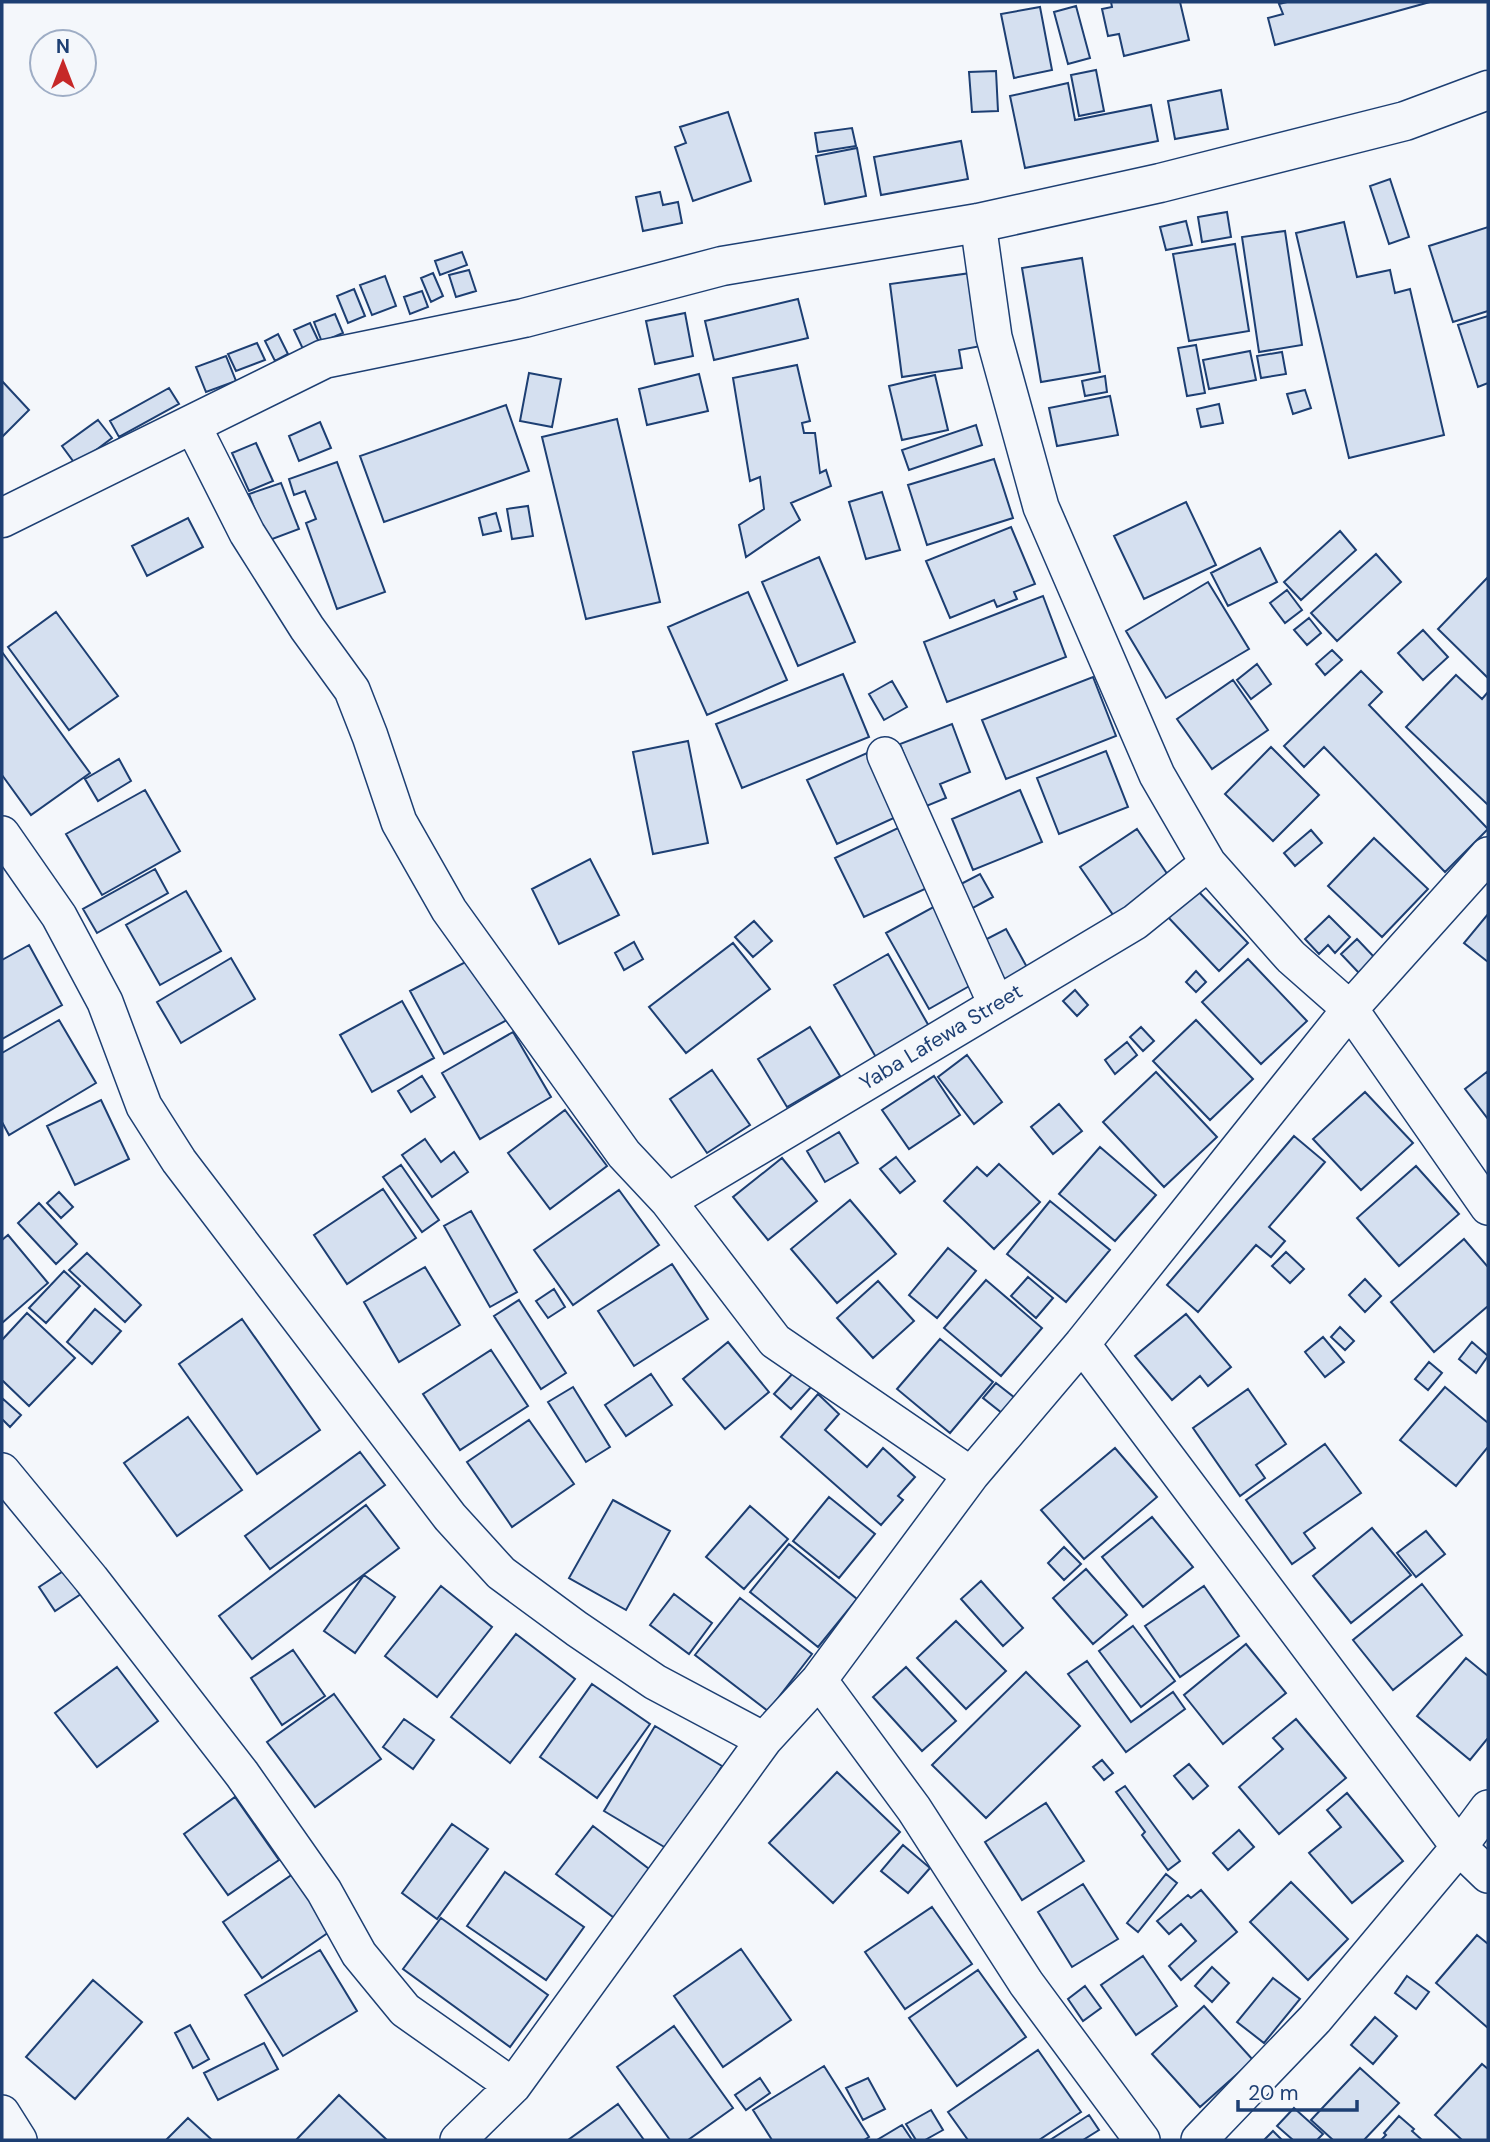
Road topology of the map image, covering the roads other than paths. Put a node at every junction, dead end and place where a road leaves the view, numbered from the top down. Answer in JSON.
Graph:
{"nodes":[{"id":1,"x":1488,"y":90,"type":"edge"},
{"id":2,"x":978,"y":223,"type":"junction"},
{"id":3,"x":192,"y":424,"type":"junction"},
{"id":4,"x":2,"y":518,"type":"edge"},
{"id":5,"x":885,"y":755,"type":"dead end"},
{"id":6,"x":2,"y":834,"type":"edge"},
{"id":7,"x":1488,"y":855,"type":"edge"},
{"id":8,"x":1208,"y":863,"type":"junction"},
{"id":9,"x":996,"y":1004,"type":"junction"},
{"id":10,"x":1350,"y":1009,"type":"junction"},
{"id":11,"x":668,"y":1201,"type":"junction"},
{"id":12,"x":1488,"y":1207,"type":"edge"},
{"id":13,"x":1082,"y":1344,"type":"junction"},
{"id":14,"x":2,"y":1471,"type":"edge"},
{"id":15,"x":971,"y":1475,"type":"junction"},
{"id":16,"x":819,"y":1680,"type":"junction"},
{"id":17,"x":764,"y":1740,"type":"junction"},
{"id":18,"x":1488,"y":1808,"type":"edge"},
{"id":19,"x":1458,"y":1847,"type":"junction"},
{"id":20,"x":1488,"y":1875,"type":"edge"},
{"id":21,"x":513,"y":2086,"type":"junction"},
{"id":22,"x":2,"y":2113,"type":"edge"},
{"id":23,"x":19,"y":2140,"type":"edge"},
{"id":24,"x":458,"y":2140,"type":"edge"},
{"id":25,"x":1142,"y":2140,"type":"edge"},
{"id":26,"x":1199,"y":2140,"type":"edge"}],
"edges":[{"from":1,"to":2,"type":"main road"},
{"from":2,"to":3,"type":"main road"},
{"from":2,"to":8,"type":"street"},
{"from":3,"to":4,"type":"main road"},
{"from":3,"to":11,"type":"street"},
{"from":5,"to":9,"type":"street"},
{"from":6,"to":17,"type":"street"},
{"from":7,"to":10,"type":"street"},
{"from":8,"to":9,"type":"street","name":"Yaba Lafewa Street"},
{"from":8,"to":10,"type":"street"},
{"from":9,"to":11,"type":"street","name":"Yaba Lafewa Street"},
{"from":10,"to":12,"type":"street"},
{"from":10,"to":13,"type":"street"},
{"from":11,"to":15,"type":"street"},
{"from":13,"to":15,"type":"street"},
{"from":13,"to":19,"type":"street"},
{"from":14,"to":21,"type":"street"},
{"from":15,"to":16,"type":"street"},
{"from":16,"to":17,"type":"street"},
{"from":16,"to":25,"type":"street"},
{"from":17,"to":21,"type":"street"},
{"from":18,"to":19,"type":"street"},
{"from":19,"to":20,"type":"street"},
{"from":19,"to":26,"type":"street"},
{"from":21,"to":24,"type":"street"},
{"from":22,"to":23,"type":"street"}]}
